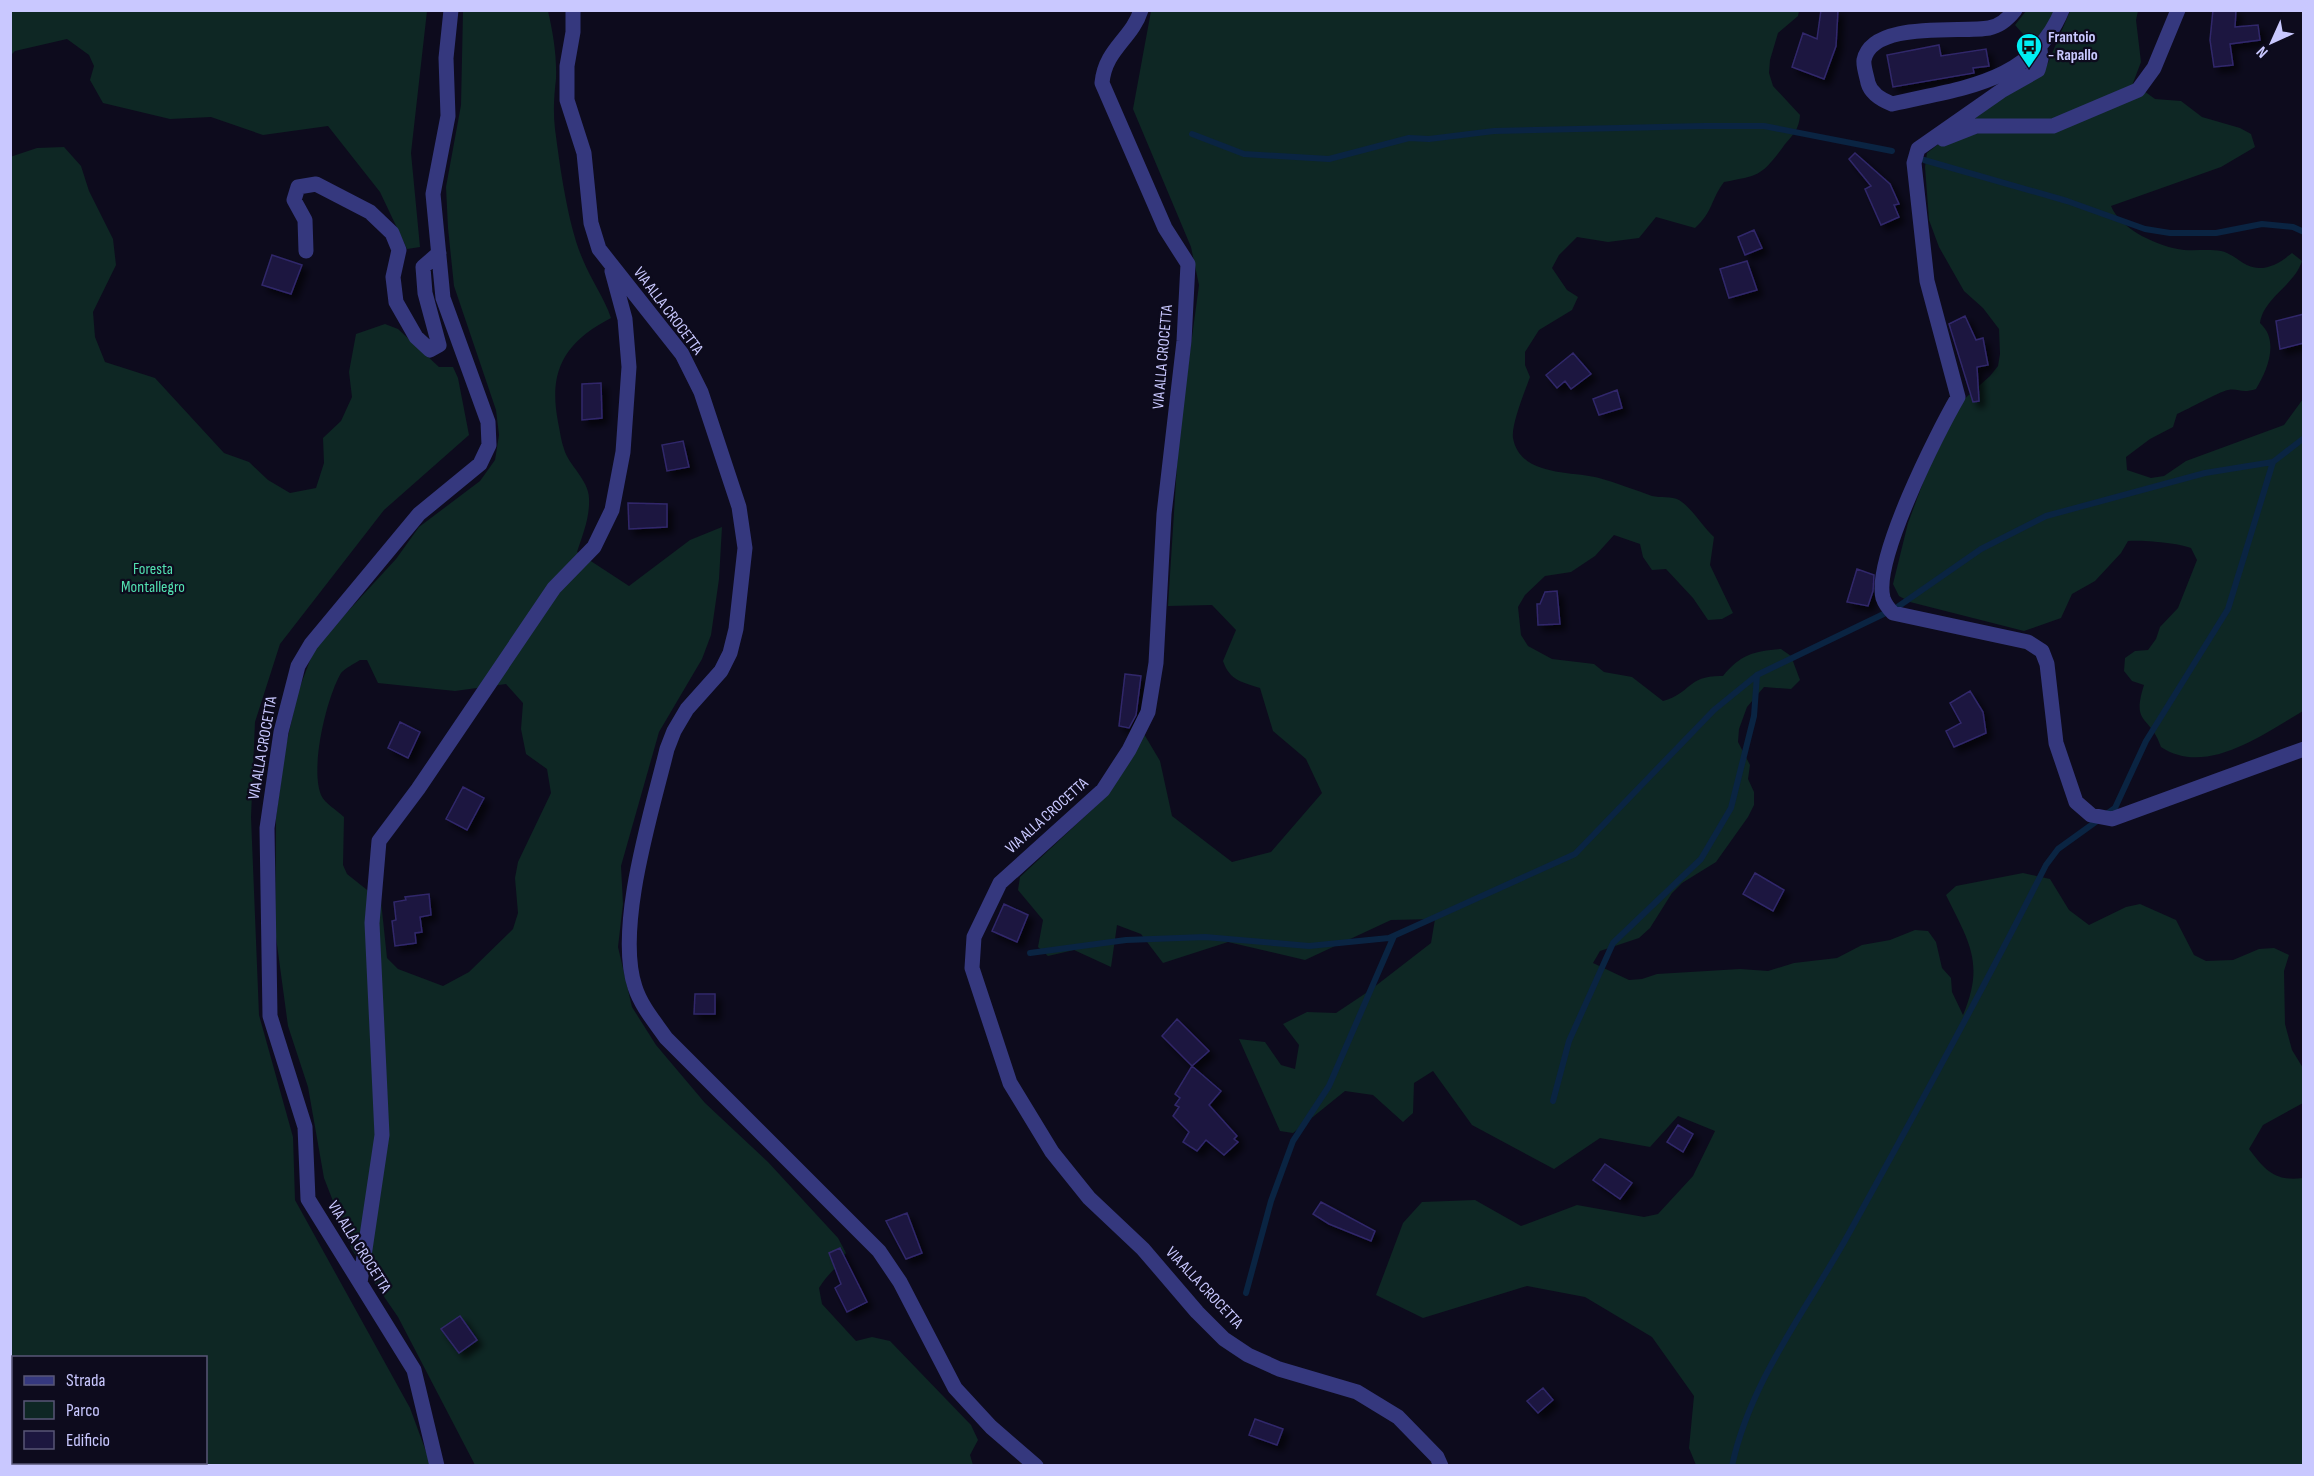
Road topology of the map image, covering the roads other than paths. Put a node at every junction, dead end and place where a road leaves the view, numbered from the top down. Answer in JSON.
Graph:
{"nodes":[{"id":1,"x":451,"y":10,"type":"edge"},
{"id":2,"x":573,"y":10,"type":"edge"},
{"id":3,"x":1141,"y":10,"type":"edge"},
{"id":4,"x":2015,"y":10,"type":"edge"},
{"id":5,"x":2062,"y":10,"type":"edge"},
{"id":6,"x":2178,"y":10,"type":"edge"},
{"id":7,"x":2040,"y":49,"type":"junction"},
{"id":8,"x":1918,"y":149,"type":"junction"},
{"id":9,"x":306,"y":251,"type":"dead end"},
{"id":10,"x":439,"y":253,"type":"junction"},
{"id":11,"x":611,"y":266,"type":"junction"},
{"id":12,"x":2304,"y":749,"type":"edge"},
{"id":13,"x":360,"y":1283,"type":"junction"},
{"id":14,"x":437,"y":1466,"type":"edge"},
{"id":15,"x":1036,"y":1466,"type":"edge"},
{"id":16,"x":1441,"y":1466,"type":"edge"}],
"edges":[{"from":1,"to":10,"type":"street","name":"VIA ALLA CROCETTA"},
{"from":2,"to":11,"type":"street","name":"VIA ALLA CROCETTA"},
{"from":3,"to":16,"type":"street","name":"VIA ALLA CROCETTA"},
{"from":4,"to":7,"type":"street"},
{"from":5,"to":7,"type":"street"},
{"from":6,"to":8,"type":"street"},
{"from":7,"to":8,"type":"street"},
{"from":8,"to":12,"type":"street"},
{"from":9,"to":10,"type":"street"},
{"from":10,"to":13,"type":"street","name":"VIA ALLA CROCETTA"},
{"from":11,"to":13,"type":"street"},
{"from":11,"to":15,"type":"street","name":"VIA ALLA CROCETTA"},
{"from":13,"to":14,"type":"street","name":"VIA ALLA CROCETTA"}]}
